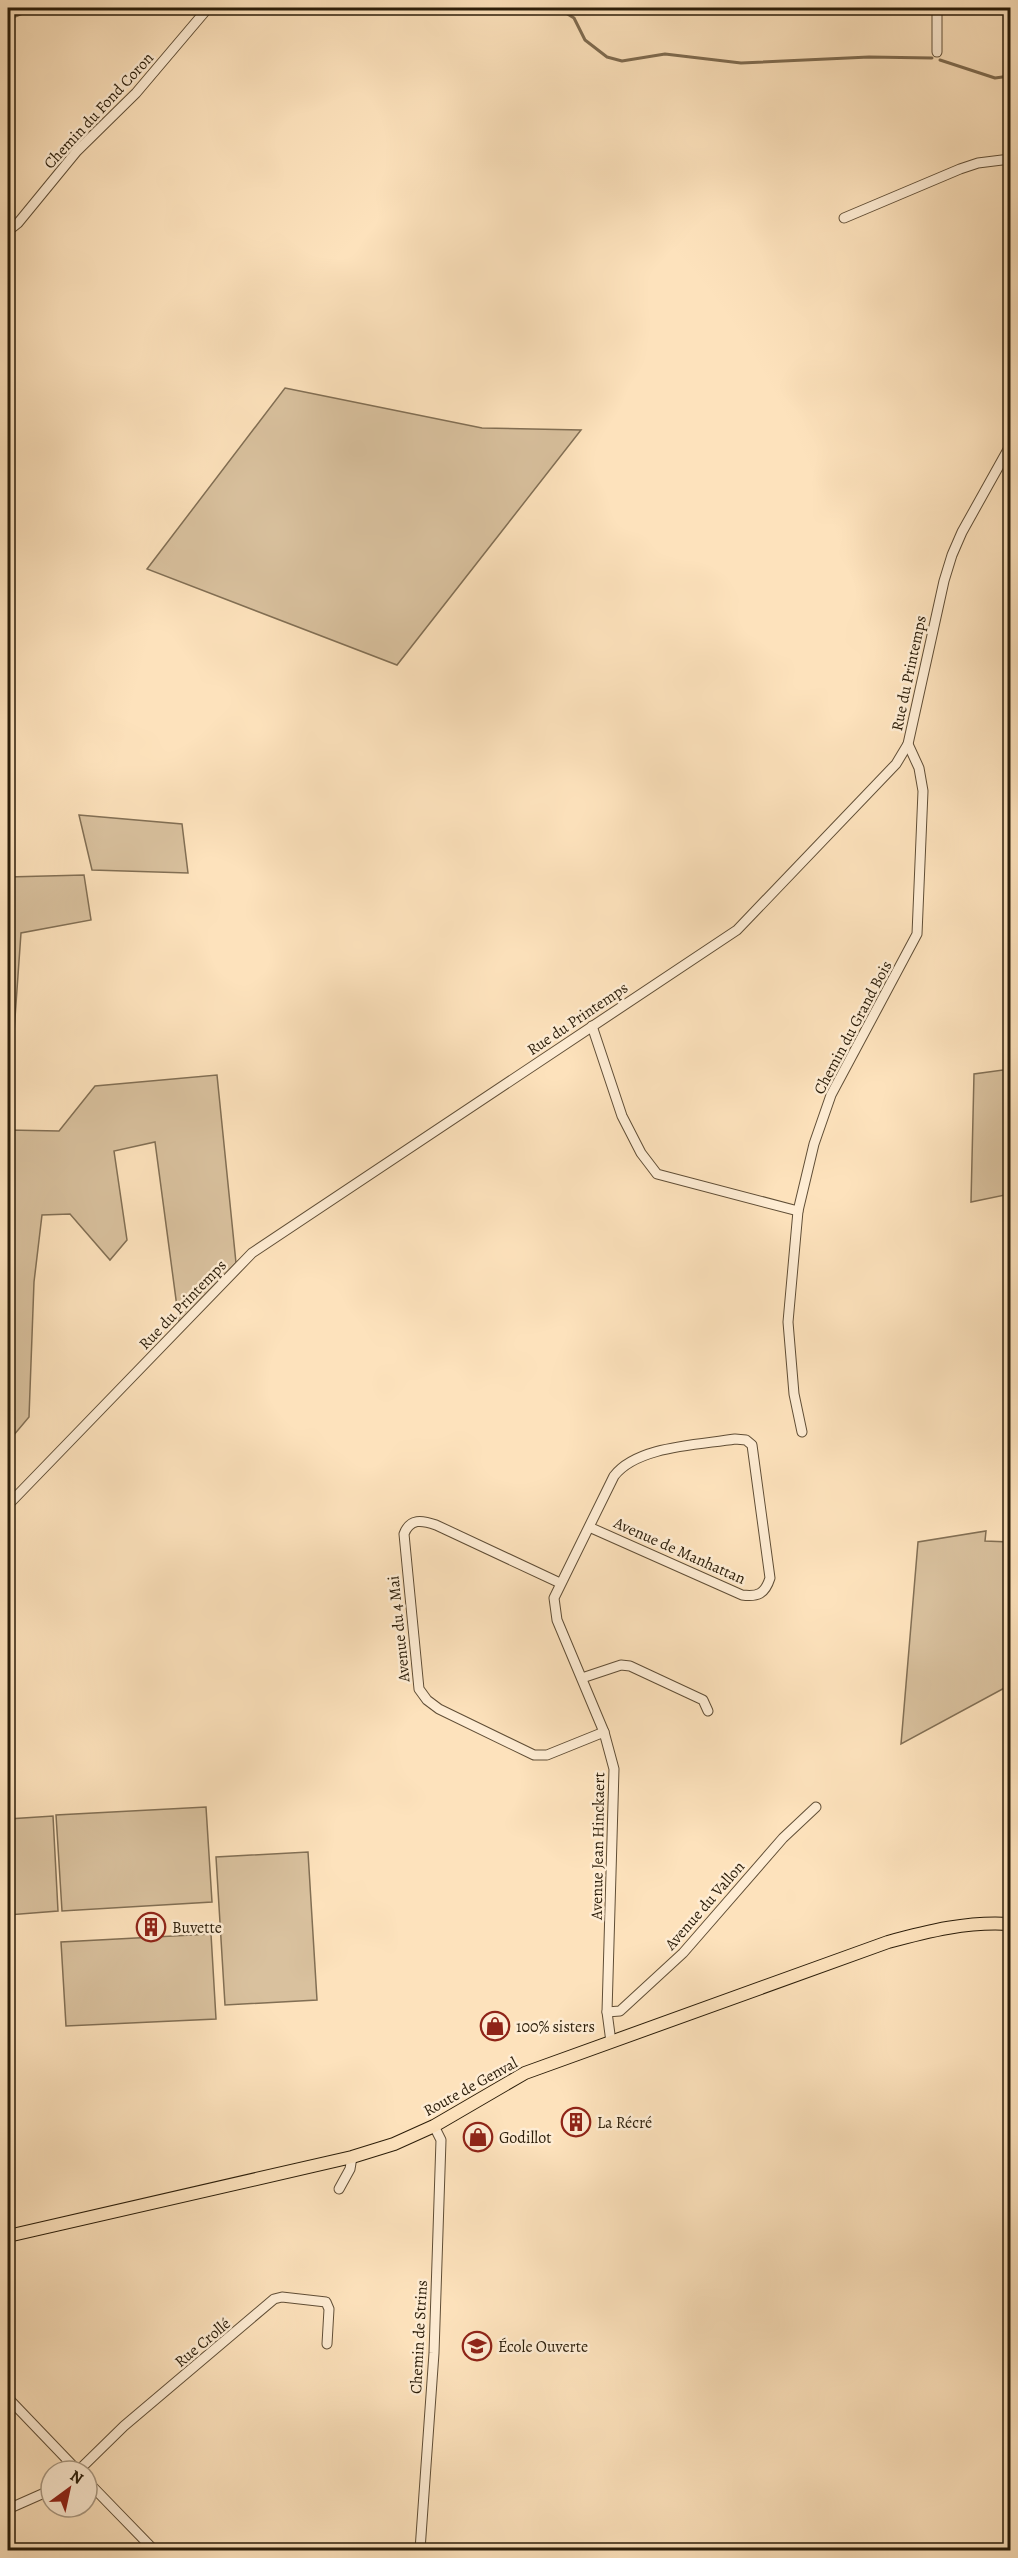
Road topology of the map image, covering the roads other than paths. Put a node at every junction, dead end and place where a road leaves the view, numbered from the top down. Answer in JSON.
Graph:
{"nodes":[{"id":1,"x":208,"y":8,"type":"edge"},
{"id":2,"x":937,"y":8,"type":"edge"},
{"id":3,"x":937,"y":52,"type":"dead end"},
{"id":4,"x":1011,"y":159,"type":"edge"},
{"id":5,"x":844,"y":218,"type":"dead end"},
{"id":6,"x":8,"y":231,"type":"edge"},
{"id":7,"x":1011,"y":446,"type":"edge"},
{"id":8,"x":908,"y":744,"type":"junction"},
{"id":9,"x":592,"y":1026,"type":"junction"},
{"id":10,"x":798,"y":1211,"type":"junction"},
{"id":11,"x":802,"y":1432,"type":"dead end"},
{"id":12,"x":8,"y":1506,"type":"edge"},
{"id":13,"x":589,"y":1527,"type":"junction"},
{"id":14,"x":560,"y":1583,"type":"junction"},
{"id":15,"x":582,"y":1678,"type":"junction"},
{"id":16,"x":708,"y":1711,"type":"dead end"},
{"id":17,"x":604,"y":1732,"type":"junction"},
{"id":18,"x":816,"y":1807,"type":"dead end"},
{"id":19,"x":1011,"y":1924,"type":"edge"},
{"id":20,"x":608,"y":2012,"type":"junction"},
{"id":21,"x":611,"y":2042,"type":"junction"},
{"id":22,"x":434,"y":2126,"type":"junction"},
{"id":23,"x":352,"y":2157,"type":"junction"},
{"id":24,"x":339,"y":2188,"type":"dead end"},
{"id":25,"x":8,"y":2236,"type":"edge"},
{"id":26,"x":327,"y":2344,"type":"dead end"},
{"id":27,"x":8,"y":2398,"type":"edge"},
{"id":28,"x":66,"y":2459,"type":"edge"},
{"id":29,"x":90,"y":2459,"type":"edge"},
{"id":30,"x":99,"y":2493,"type":"edge"},
{"id":31,"x":39,"y":2495,"type":"edge"},
{"id":32,"x":8,"y":2509,"type":"edge"},
{"id":33,"x":154,"y":2550,"type":"edge"},
{"id":34,"x":420,"y":2550,"type":"edge"}],
"edges":[{"from":1,"to":6,"type":"street","name":"Chemin du Fond Coron"},
{"from":2,"to":3,"type":"street"},
{"from":4,"to":5,"type":"street"},
{"from":7,"to":8,"type":"street","name":"Rue du Printemps"},
{"from":8,"to":9,"type":"street","name":"Rue du Printemps"},
{"from":8,"to":10,"type":"street","name":"Chemin du Grand Bois"},
{"from":9,"to":10,"type":"street"},
{"from":9,"to":12,"type":"street","name":"Rue du Printemps"},
{"from":10,"to":11,"type":"street","name":"Chemin du Grand Bois"},
{"from":13,"to":13,"type":"street","name":"Avenue de Manhattan"},
{"from":13,"to":14,"type":"street","name":"Avenue Jean Hinckaert"},
{"from":14,"to":15,"type":"street","name":"Avenue Jean Hinckaert"},
{"from":14,"to":17,"type":"street","name":"Avenue du 4 Mai"},
{"from":15,"to":16,"type":"street"},
{"from":15,"to":17,"type":"street","name":"Avenue Jean Hinckaert"},
{"from":17,"to":20,"type":"street","name":"Avenue Jean Hinckaert"},
{"from":18,"to":20,"type":"street","name":"Avenue du Vallon"},
{"from":19,"to":21,"type":"main road","name":"Route de Genval"},
{"from":20,"to":21,"type":"street","name":"Avenue Jean Hinckaert"},
{"from":21,"to":22,"type":"main road","name":"Route de Genval"},
{"from":22,"to":23,"type":"main road","name":"Route de Genval"},
{"from":22,"to":34,"type":"street","name":"Chemin de Strins"},
{"from":23,"to":24,"type":"street"},
{"from":23,"to":25,"type":"main road","name":"Route de Genval"},
{"from":26,"to":29,"type":"street","name":"Rue Crollé"},
{"from":27,"to":28,"type":"street"},
{"from":30,"to":33,"type":"street"},
{"from":31,"to":32,"type":"street"}]}
